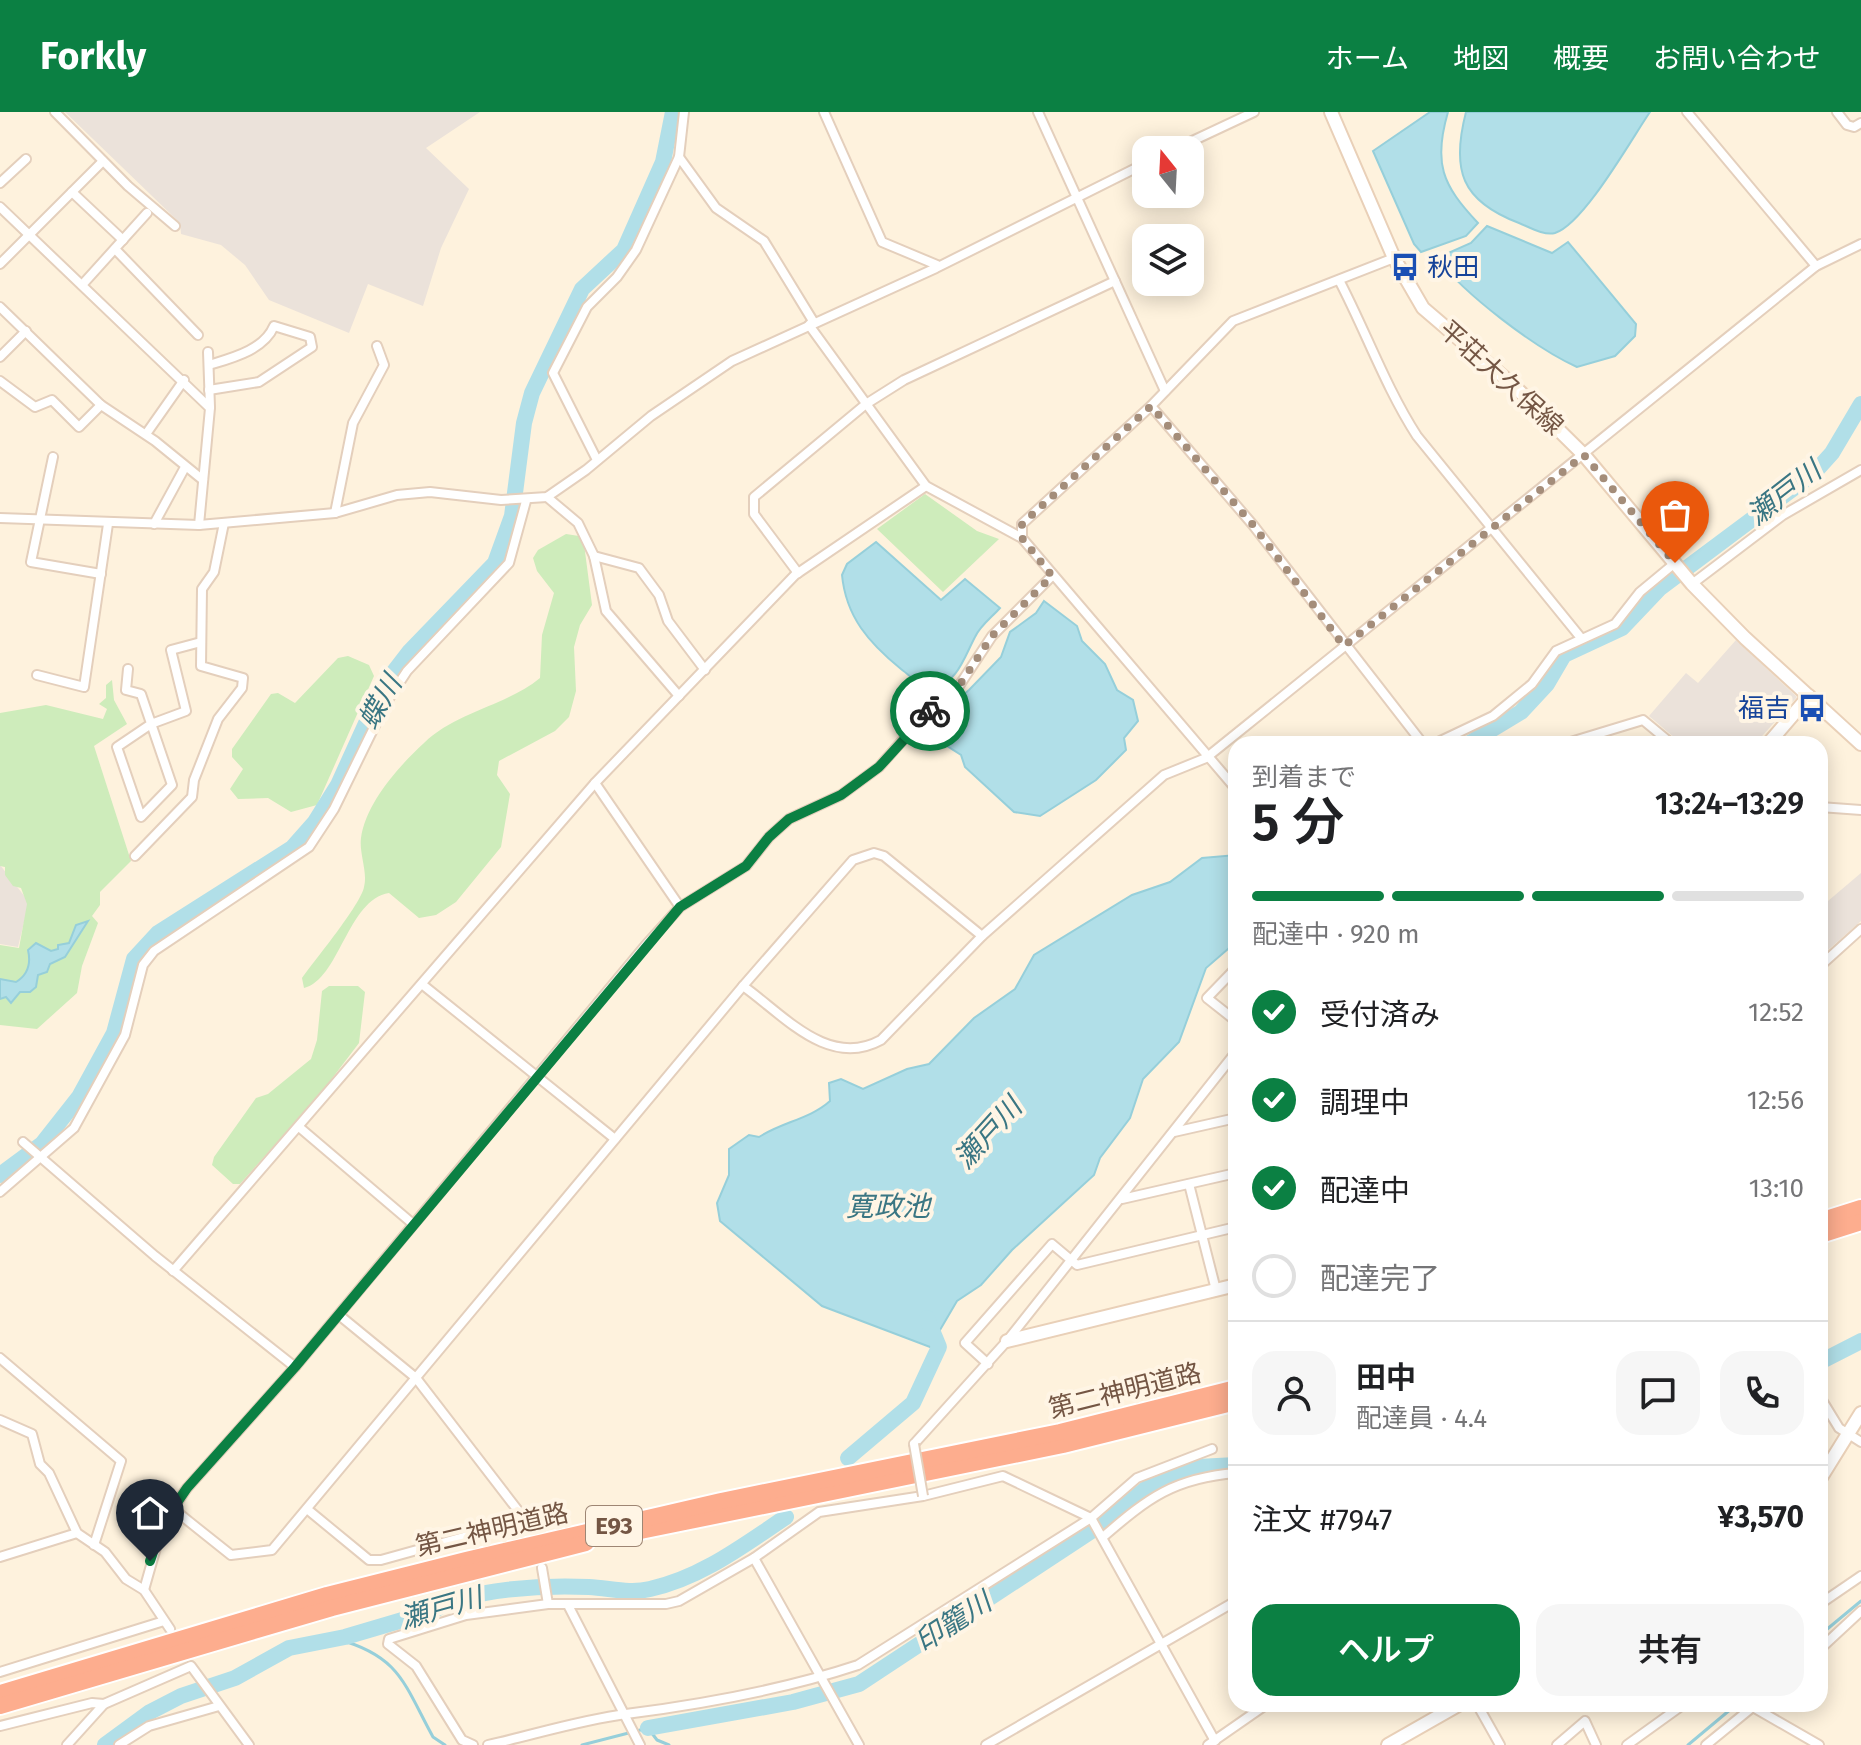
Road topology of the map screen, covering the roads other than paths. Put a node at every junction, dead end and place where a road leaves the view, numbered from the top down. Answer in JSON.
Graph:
{"nodes":[{"id":1,"x":55,"y":112,"type":"edge"},
{"id":2,"x":684,"y":112,"type":"edge"},
{"id":3,"x":824,"y":112,"type":"edge"},
{"id":4,"x":1038,"y":112,"type":"edge"},
{"id":5,"x":1254,"y":112,"type":"edge"},
{"id":6,"x":1331,"y":112,"type":"edge"},
{"id":7,"x":1687,"y":112,"type":"edge"},
{"id":8,"x":1837,"y":112,"type":"edge"},
{"id":9,"x":1861,"y":123,"type":"edge"},
{"id":10,"x":1203,"y":136,"type":"edge"},
{"id":11,"x":679,"y":157,"type":"junction"},
{"id":12,"x":26,"y":159,"type":"dead end"},
{"id":13,"x":103,"y":161,"type":"junction"},
{"id":14,"x":1132,"y":169,"type":"edge"},
{"id":15,"x":0,"y":183,"type":"edge"},
{"id":16,"x":72,"y":192,"type":"junction"},
{"id":17,"x":1076,"y":195,"type":"junction"},
{"id":18,"x":0,"y":207,"type":"edge"},
{"id":19,"x":147,"y":213,"type":"dead end"},
{"id":20,"x":175,"y":226,"type":"dead end"},
{"id":21,"x":29,"y":235,"type":"junction"},
{"id":22,"x":123,"y":240,"type":"junction"},
{"id":23,"x":1861,"y":244,"type":"edge"},
{"id":24,"x":115,"y":249,"type":"junction"},
{"id":25,"x":1394,"y":258,"type":"junction"},
{"id":26,"x":0,"y":264,"type":"edge"},
{"id":27,"x":937,"y":265,"type":"junction"},
{"id":28,"x":1816,"y":266,"type":"junction"},
{"id":29,"x":1339,"y":280,"type":"junction"},
{"id":30,"x":1115,"y":281,"type":"junction"},
{"id":31,"x":82,"y":285,"type":"junction"},
{"id":32,"x":0,"y":307,"type":"edge"},
{"id":33,"x":809,"y":325,"type":"junction"},
{"id":34,"x":26,"y":331,"type":"junction"},
{"id":35,"x":198,"y":335,"type":"dead end"},
{"id":36,"x":377,"y":346,"type":"dead end"},
{"id":37,"x":208,"y":352,"type":"dead end"},
{"id":38,"x":0,"y":357,"type":"edge"},
{"id":39,"x":209,"y":365,"type":"junction"},
{"id":40,"x":184,"y":380,"type":"junction"},
{"id":41,"x":0,"y":381,"type":"edge"},
{"id":42,"x":209,"y":390,"type":"junction"},
{"id":43,"x":1165,"y":391,"type":"junction"},
{"id":44,"x":866,"y":404,"type":"junction"},
{"id":45,"x":101,"y":405,"type":"junction"},
{"id":46,"x":1151,"y":406,"type":"junction"},
{"id":47,"x":210,"y":408,"type":"junction"},
{"id":48,"x":146,"y":434,"type":"junction"},
{"id":49,"x":1584,"y":455,"type":"junction"},
{"id":50,"x":53,"y":457,"type":"dead end"},
{"id":51,"x":597,"y":460,"type":"junction"},
{"id":52,"x":184,"y":469,"type":"junction"},
{"id":53,"x":1861,"y":470,"type":"edge"},
{"id":54,"x":203,"y":480,"type":"junction"},
{"id":55,"x":926,"y":486,"type":"junction"},
{"id":56,"x":547,"y":497,"type":"junction"},
{"id":57,"x":526,"y":501,"type":"junction"},
{"id":58,"x":335,"y":513,"type":"junction"},
{"id":59,"x":0,"y":518,"type":"edge"},
{"id":60,"x":40,"y":521,"type":"junction"},
{"id":61,"x":224,"y":523,"type":"junction"},
{"id":62,"x":108,"y":524,"type":"junction"},
{"id":63,"x":154,"y":524,"type":"junction"},
{"id":64,"x":199,"y":525,"type":"junction"},
{"id":65,"x":1491,"y":526,"type":"junction"},
{"id":66,"x":1022,"y":538,"type":"junction"},
{"id":67,"x":594,"y":556,"type":"junction"},
{"id":68,"x":1677,"y":564,"type":"junction"},
{"id":69,"x":798,"y":573,"type":"junction"},
{"id":70,"x":101,"y":574,"type":"junction"},
{"id":71,"x":1052,"y":576,"type":"junction"},
{"id":72,"x":1689,"y":580,"type":"junction"},
{"id":73,"x":1581,"y":638,"type":"junction"},
{"id":74,"x":201,"y":642,"type":"junction"},
{"id":75,"x":1344,"y":646,"type":"junction"},
{"id":76,"x":128,"y":669,"type":"dead end"},
{"id":77,"x":705,"y":670,"type":"junction"},
{"id":78,"x":37,"y":675,"type":"dead end"},
{"id":79,"x":679,"y":696,"type":"junction"},
{"id":80,"x":1809,"y":696,"type":"junction"},
{"id":81,"x":151,"y":724,"type":"junction"},
{"id":82,"x":1233,"y":736,"type":"edge"},
{"id":83,"x":1417,"y":736,"type":"edge"},
{"id":84,"x":1451,"y":736,"type":"edge"},
{"id":85,"x":1590,"y":736,"type":"edge"},
{"id":86,"x":1662,"y":736,"type":"edge"},
{"id":87,"x":1775,"y":736,"type":"edge"},
{"id":88,"x":1228,"y":740,"type":"edge"},
{"id":89,"x":1861,"y":744,"type":"edge"},
{"id":90,"x":1206,"y":758,"type":"junction"},
{"id":91,"x":1228,"y":781,"type":"edge"},
{"id":92,"x":595,"y":783,"type":"junction"},
{"id":93,"x":1828,"y":808,"type":"edge"},
{"id":94,"x":1861,"y":810,"type":"edge"},
{"id":95,"x":135,"y":856,"type":"dead end"},
{"id":96,"x":680,"y":907,"type":"junction"},
{"id":97,"x":1861,"y":929,"type":"edge"},
{"id":98,"x":982,"y":936,"type":"junction"},
{"id":99,"x":1828,"y":959,"type":"edge"},
{"id":100,"x":1228,"y":976,"type":"edge"},
{"id":101,"x":423,"y":985,"type":"junction"},
{"id":102,"x":743,"y":986,"type":"junction"},
{"id":103,"x":1228,"y":1015,"type":"edge"},
{"id":104,"x":1228,"y":1062,"type":"edge"},
{"id":105,"x":1228,"y":1065,"type":"edge"},
{"id":106,"x":1225,"y":1066,"type":"junction"},
{"id":107,"x":537,"y":1075,"type":"junction"},
{"id":108,"x":1228,"y":1120,"type":"edge"},
{"id":109,"x":299,"y":1127,"type":"junction"},
{"id":110,"x":1173,"y":1133,"type":"junction"},
{"id":111,"x":615,"y":1139,"type":"junction"},
{"id":112,"x":23,"y":1142,"type":"dead end"},
{"id":113,"x":41,"y":1158,"type":"junction"},
{"id":114,"x":1228,"y":1175,"type":"edge"},
{"id":115,"x":1189,"y":1184,"type":"junction"},
{"id":116,"x":0,"y":1192,"type":"edge"},
{"id":117,"x":1122,"y":1199,"type":"junction"},
{"id":118,"x":1861,"y":1208,"type":"edge"},
{"id":119,"x":1861,"y":1222,"type":"edge"},
{"id":120,"x":413,"y":1224,"type":"junction"},
{"id":121,"x":1831,"y":1227,"type":"edge"},
{"id":122,"x":1228,"y":1229,"type":"edge"},
{"id":123,"x":1202,"y":1235,"type":"junction"},
{"id":124,"x":1073,"y":1260,"type":"junction"},
{"id":125,"x":173,"y":1271,"type":"junction"},
{"id":126,"x":1228,"y":1287,"type":"edge"},
{"id":127,"x":1216,"y":1290,"type":"junction"},
{"id":128,"x":339,"y":1315,"type":"junction"},
{"id":129,"x":1007,"y":1341,"type":"junction"},
{"id":130,"x":0,"y":1358,"type":"edge"},
{"id":131,"x":988,"y":1364,"type":"junction"},
{"id":132,"x":295,"y":1367,"type":"junction"},
{"id":133,"x":416,"y":1378,"type":"junction"},
{"id":134,"x":1228,"y":1390,"type":"edge"},
{"id":135,"x":1228,"y":1404,"type":"edge"},
{"id":136,"x":1828,"y":1410,"type":"edge"},
{"id":137,"x":1861,"y":1413,"type":"edge"},
{"id":138,"x":0,"y":1420,"type":"edge"},
{"id":139,"x":1848,"y":1436,"type":"junction"},
{"id":140,"x":1861,"y":1442,"type":"edge"},
{"id":141,"x":1212,"y":1449,"type":"dead end"},
{"id":142,"x":1828,"y":1467,"type":"edge"},
{"id":143,"x":1228,"y":1474,"type":"edge"},
{"id":144,"x":923,"y":1496,"type":"junction"},
{"id":145,"x":172,"y":1508,"type":"junction"},
{"id":146,"x":307,"y":1509,"type":"junction"},
{"id":147,"x":520,"y":1513,"type":"junction"},
{"id":148,"x":1091,"y":1518,"type":"junction"},
{"id":149,"x":533,"y":1530,"type":"dead end"},
{"id":150,"x":77,"y":1533,"type":"junction"},
{"id":151,"x":1103,"y":1537,"type":"junction"},
{"id":152,"x":94,"y":1545,"type":"junction"},
{"id":153,"x":0,"y":1557,"type":"edge"},
{"id":154,"x":754,"y":1558,"type":"junction"},
{"id":155,"x":542,"y":1568,"type":"dead end"},
{"id":156,"x":1861,"y":1576,"type":"edge"},
{"id":157,"x":144,"y":1590,"type":"junction"},
{"id":158,"x":1828,"y":1599,"type":"edge"},
{"id":159,"x":548,"y":1604,"type":"junction"},
{"id":160,"x":568,"y":1605,"type":"junction"},
{"id":161,"x":1228,"y":1606,"type":"edge"},
{"id":162,"x":1861,"y":1611,"type":"edge"},
{"id":163,"x":1828,"y":1642,"type":"edge"},
{"id":164,"x":1163,"y":1644,"type":"junction"},
{"id":165,"x":0,"y":1672,"type":"edge"},
{"id":166,"x":821,"y":1677,"type":"junction"},
{"id":167,"x":0,"y":1693,"type":"edge"},
{"id":168,"x":217,"y":1703,"type":"junction"},
{"id":169,"x":104,"y":1704,"type":"junction"},
{"id":170,"x":0,"y":1706,"type":"edge"},
{"id":171,"x":1256,"y":1712,"type":"edge"},
{"id":172,"x":1446,"y":1712,"type":"edge"},
{"id":173,"x":1481,"y":1712,"type":"edge"},
{"id":174,"x":1673,"y":1712,"type":"edge"},
{"id":175,"x":1746,"y":1712,"type":"edge"},
{"id":176,"x":1765,"y":1712,"type":"edge"},
{"id":177,"x":624,"y":1714,"type":"junction"},
{"id":178,"x":0,"y":1726,"type":"edge"},
{"id":179,"x":1212,"y":1743,"type":"edge"},
{"id":180,"x":640,"y":1744,"type":"edge"},
{"id":181,"x":1813,"y":1744,"type":"edge"},
{"id":182,"x":67,"y":1745,"type":"edge"},
{"id":183,"x":119,"y":1745,"type":"edge"},
{"id":184,"x":249,"y":1745,"type":"edge"},
{"id":185,"x":473,"y":1745,"type":"edge"},
{"id":186,"x":488,"y":1745,"type":"edge"},
{"id":187,"x":859,"y":1745,"type":"edge"},
{"id":188,"x":986,"y":1745,"type":"edge"},
{"id":189,"x":1388,"y":1745,"type":"edge"},
{"id":190,"x":1500,"y":1745,"type":"edge"},
{"id":191,"x":1557,"y":1745,"type":"edge"},
{"id":192,"x":1596,"y":1745,"type":"edge"},
{"id":193,"x":1627,"y":1745,"type":"edge"},
{"id":194,"x":1706,"y":1745,"type":"edge"}],
"edges":[{"from":1,"to":13,"type":"street"},
{"from":2,"to":11,"type":"street"},
{"from":3,"to":27,"type":"street"},
{"from":4,"to":17,"type":"street"},
{"from":5,"to":10,"type":"street"},
{"from":6,"to":25,"type":"main road","name":"平荘大久保線"},
{"from":7,"to":28,"type":"street"},
{"from":8,"to":9,"type":"street"},
{"from":11,"to":33,"type":"street"},
{"from":11,"to":51,"type":"street"},
{"from":12,"to":15,"type":"street"},
{"from":13,"to":16,"type":"street"},
{"from":13,"to":20,"type":"street"},
{"from":14,"to":17,"type":"street"},
{"from":16,"to":21,"type":"street"},
{"from":16,"to":22,"type":"street"},
{"from":17,"to":27,"type":"street"},
{"from":17,"to":30,"type":"street"},
{"from":18,"to":21,"type":"street"},
{"from":19,"to":22,"type":"street"},
{"from":21,"to":26,"type":"street"},
{"from":21,"to":31,"type":"street"},
{"from":22,"to":24,"type":"street"},
{"from":23,"to":28,"type":"street"},
{"from":24,"to":31,"type":"street"},
{"from":24,"to":35,"type":"street"},
{"from":25,"to":29,"type":"street"},
{"from":25,"to":49,"type":"main road","name":"平荘大久保線"},
{"from":27,"to":33,"type":"street"},
{"from":28,"to":49,"type":"street"},
{"from":29,"to":43,"type":"street"},
{"from":29,"to":65,"type":"street"},
{"from":30,"to":43,"type":"street"},
{"from":30,"to":44,"type":"street"},
{"from":31,"to":40,"type":"street"},
{"from":32,"to":34,"type":"street"},
{"from":33,"to":44,"type":"street"},
{"from":33,"to":51,"type":"street"},
{"from":34,"to":38,"type":"street"},
{"from":34,"to":45,"type":"street"},
{"from":36,"to":58,"type":"street"},
{"from":37,"to":39,"type":"street"},
{"from":39,"to":42,"type":"street"},
{"from":39,"to":42,"type":"street"},
{"from":40,"to":47,"type":"street"},
{"from":40,"to":48,"type":"street"},
{"from":41,"to":45,"type":"street"},
{"from":42,"to":47,"type":"street"},
{"from":43,"to":46,"type":"street"},
{"from":44,"to":55,"type":"street"},
{"from":44,"to":69,"type":"street"},
{"from":45,"to":48,"type":"street"},
{"from":46,"to":66,"type":"street"},
{"from":46,"to":75,"type":"street"},
{"from":47,"to":54,"type":"street"},
{"from":48,"to":52,"type":"street"},
{"from":49,"to":65,"type":"street"},
{"from":49,"to":68,"type":"main road","name":"平荘大久保線"},
{"from":50,"to":60,"type":"street"},
{"from":51,"to":56,"type":"street"},
{"from":52,"to":54,"type":"street"},
{"from":52,"to":63,"type":"street"},
{"from":53,"to":72,"type":"street"},
{"from":54,"to":64,"type":"street"},
{"from":55,"to":66,"type":"street"},
{"from":55,"to":69,"type":"street"},
{"from":56,"to":57,"type":"street"},
{"from":56,"to":67,"type":"street"},
{"from":57,"to":58,"type":"street"},
{"from":57,"to":113,"type":"street"},
{"from":58,"to":61,"type":"street"},
{"from":59,"to":60,"type":"street"},
{"from":60,"to":62,"type":"street"},
{"from":60,"to":70,"type":"street"},
{"from":61,"to":64,"type":"street"},
{"from":61,"to":74,"type":"street"},
{"from":62,"to":63,"type":"street"},
{"from":62,"to":70,"type":"street"},
{"from":63,"to":64,"type":"street"},
{"from":65,"to":73,"type":"street"},
{"from":65,"to":75,"type":"street"},
{"from":66,"to":71,"type":"street"},
{"from":67,"to":77,"type":"street"},
{"from":67,"to":79,"type":"street"},
{"from":68,"to":72,"type":"main road","name":"平荘大久保線"},
{"from":68,"to":73,"type":"street"},
{"from":69,"to":77,"type":"street"},
{"from":70,"to":78,"type":"street"},
{"from":71,"to":90,"type":"street"},
{"from":71,"to":96,"type":"street"},
{"from":72,"to":80,"type":"main road","name":"平荘大久保線"},
{"from":73,"to":84,"type":"street"},
{"from":74,"to":81,"type":"street"},
{"from":74,"to":95,"type":"street"},
{"from":75,"to":82,"type":"street"},
{"from":75,"to":83,"type":"street"},
{"from":76,"to":81,"type":"street"},
{"from":77,"to":79,"type":"street"},
{"from":79,"to":92,"type":"street"},
{"from":80,"to":87,"type":"main road"},
{"from":80,"to":89,"type":"main road","name":"平荘大久保線"},
{"from":81,"to":81,"type":"street"},
{"from":85,"to":86,"type":"street"},
{"from":88,"to":90,"type":"street"},
{"from":90,"to":91,"type":"street"},
{"from":90,"to":98,"type":"street"},
{"from":92,"to":96,"type":"street"},
{"from":92,"to":101,"type":"street"},
{"from":93,"to":94,"type":"street"},
{"from":96,"to":107,"type":"street"},
{"from":97,"to":99,"type":"street"},
{"from":98,"to":102,"type":"street"},
{"from":98,"to":102,"type":"street"},
{"from":100,"to":103,"type":"street"},
{"from":101,"to":107,"type":"street"},
{"from":101,"to":109,"type":"street"},
{"from":102,"to":111,"type":"street"},
{"from":104,"to":106,"type":"street"},
{"from":105,"to":106,"type":"street"},
{"from":106,"to":110,"type":"street"},
{"from":107,"to":111,"type":"street"},
{"from":107,"to":120,"type":"street"},
{"from":108,"to":110,"type":"street"},
{"from":109,"to":120,"type":"street"},
{"from":109,"to":125,"type":"street"},
{"from":110,"to":117,"type":"street"},
{"from":111,"to":133,"type":"street"},
{"from":112,"to":113,"type":"street"},
{"from":113,"to":116,"type":"street"},
{"from":113,"to":125,"type":"street"},
{"from":114,"to":115,"type":"street"},
{"from":115,"to":117,"type":"street"},
{"from":115,"to":123,"type":"street"},
{"from":117,"to":124,"type":"street"},
{"from":118,"to":121,"type":"highway"},
{"from":119,"to":121,"type":"highway"},
{"from":120,"to":128,"type":"street"},
{"from":122,"to":123,"type":"street"},
{"from":123,"to":124,"type":"street"},
{"from":123,"to":127,"type":"street"},
{"from":124,"to":129,"type":"street"},
{"from":124,"to":131,"type":"street"},
{"from":125,"to":132,"type":"street"},
{"from":126,"to":127,"type":"main road"},
{"from":127,"to":129,"type":"main road"},
{"from":128,"to":132,"type":"street"},
{"from":128,"to":133,"type":"street"},
{"from":129,"to":131,"type":"street"},
{"from":130,"to":152,"type":"street"},
{"from":131,"to":144,"type":"street","bridge":true},
{"from":132,"to":145,"type":"street"},
{"from":133,"to":146,"type":"street"},
{"from":133,"to":147,"type":"street"},
{"from":134,"to":167,"type":"highway","name":"第二神明道路","number":"E93"},
{"from":135,"to":170,"type":"highway","name":"第二神明道路","number":"E93"},
{"from":136,"to":139,"type":"street"},
{"from":137,"to":139,"type":"main road"},
{"from":138,"to":150,"type":"street"},
{"from":139,"to":140,"type":"street"},
{"from":139,"to":142,"type":"main road"},
{"from":141,"to":148,"type":"street"},
{"from":143,"to":151,"type":"street"},
{"from":144,"to":148,"type":"street"},
{"from":144,"to":154,"type":"street"},
{"from":145,"to":146,"type":"street"},
{"from":145,"to":157,"type":"street"},
{"from":146,"to":147,"type":"street"},
{"from":147,"to":149,"type":"street"},
{"from":148,"to":151,"type":"street"},
{"from":148,"to":166,"type":"street"},
{"from":150,"to":152,"type":"street"},
{"from":150,"to":153,"type":"street"},
{"from":151,"to":164,"type":"street"},
{"from":152,"to":157,"type":"street"},
{"from":154,"to":160,"type":"street"},
{"from":154,"to":166,"type":"street"},
{"from":155,"to":159,"type":"street"},
{"from":156,"to":158,"type":"street"},
{"from":157,"to":165,"type":"street"},
{"from":159,"to":160,"type":"street"},
{"from":159,"to":185,"type":"street"},
{"from":160,"to":177,"type":"street"},
{"from":161,"to":164,"type":"street"},
{"from":162,"to":163,"type":"street"},
{"from":164,"to":179,"type":"street"},
{"from":164,"to":188,"type":"street"},
{"from":166,"to":177,"type":"street"},
{"from":166,"to":187,"type":"street"},
{"from":168,"to":169,"type":"street"},
{"from":168,"to":183,"type":"street"},
{"from":168,"to":184,"type":"street"},
{"from":169,"to":178,"type":"street"},
{"from":169,"to":182,"type":"street"},
{"from":171,"to":179,"type":"street"},
{"from":172,"to":189,"type":"main road"},
{"from":173,"to":190,"type":"street"},
{"from":174,"to":193,"type":"street"},
{"from":175,"to":194,"type":"street"},
{"from":176,"to":181,"type":"street"},
{"from":177,"to":180,"type":"street"},
{"from":177,"to":186,"type":"street"},
{"from":191,"to":192,"type":"street"}]}
